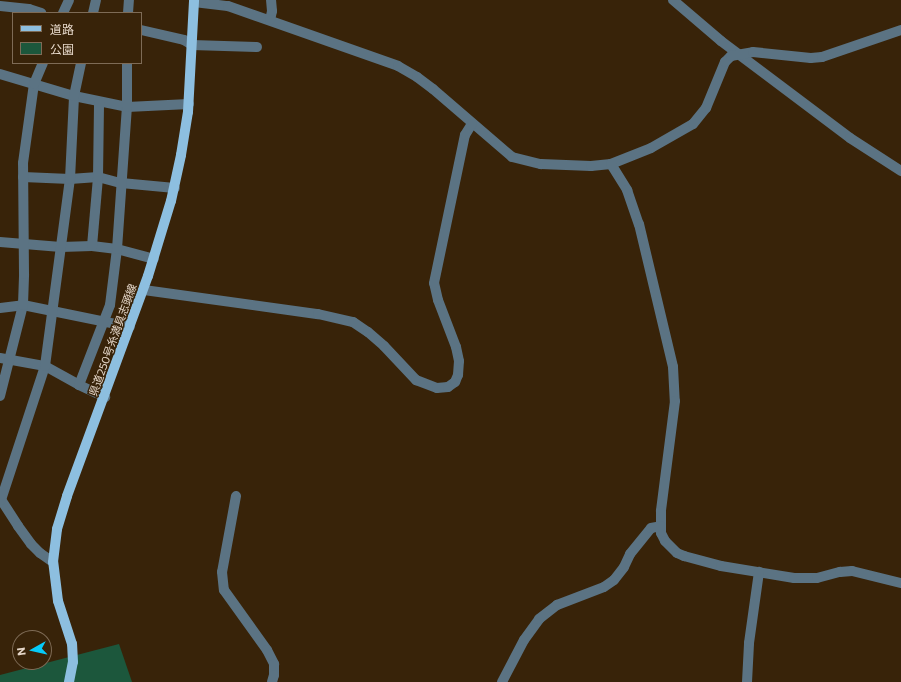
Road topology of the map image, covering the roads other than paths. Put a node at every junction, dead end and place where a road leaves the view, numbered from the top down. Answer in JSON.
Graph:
{"nodes":[{"id":1,"x":69,"y":0,"type":"edge"},
{"id":2,"x":96,"y":0,"type":"edge"},
{"id":3,"x":128,"y":0,"type":"edge"},
{"id":4,"x":271,"y":0,"type":"edge"},
{"id":5,"x":673,"y":0,"type":"edge"},
{"id":6,"x":194,"y":1,"type":"edge"},
{"id":7,"x":30,"y":5,"type":"edge"},
{"id":8,"x":0,"y":6,"type":"edge"},
{"id":9,"x":40,"y":12,"type":"edge"},
{"id":10,"x":63,"y":12,"type":"edge"},
{"id":11,"x":93,"y":12,"type":"edge"},
{"id":12,"x":128,"y":12,"type":"edge"},
{"id":13,"x":270,"y":20,"type":"junction"},
{"id":14,"x":142,"y":30,"type":"edge"},
{"id":15,"x":901,"y":30,"type":"edge"},
{"id":16,"x":192,"y":45,"type":"junction"},
{"id":17,"x":257,"y":48,"type":"dead end"},
{"id":18,"x":738,"y":54,"type":"junction"},
{"id":19,"x":42,"y":64,"type":"edge"},
{"id":20,"x":80,"y":64,"type":"edge"},
{"id":21,"x":127,"y":64,"type":"edge"},
{"id":22,"x":0,"y":74,"type":"edge"},
{"id":23,"x":34,"y":84,"type":"junction"},
{"id":24,"x":74,"y":96,"type":"junction"},
{"id":25,"x":99,"y":102,"type":"junction"},
{"id":26,"x":189,"y":104,"type":"junction"},
{"id":27,"x":127,"y":107,"type":"junction"},
{"id":28,"x":472,"y":124,"type":"junction"},
{"id":29,"x":611,"y":164,"type":"junction"},
{"id":30,"x":901,"y":171,"type":"edge"},
{"id":31,"x":23,"y":177,"type":"junction"},
{"id":32,"x":98,"y":178,"type":"junction"},
{"id":33,"x":70,"y":179,"type":"junction"},
{"id":34,"x":121,"y":183,"type":"junction"},
{"id":35,"x":175,"y":188,"type":"junction"},
{"id":36,"x":0,"y":242,"type":"edge"},
{"id":37,"x":23,"y":244,"type":"junction"},
{"id":38,"x":61,"y":246,"type":"junction"},
{"id":39,"x":92,"y":246,"type":"junction"},
{"id":40,"x":116,"y":249,"type":"junction"},
{"id":41,"x":154,"y":259,"type":"junction"},
{"id":42,"x":144,"y":290,"type":"junction"},
{"id":43,"x":23,"y":305,"type":"junction"},
{"id":44,"x":0,"y":308,"type":"edge"},
{"id":45,"x":53,"y":311,"type":"junction"},
{"id":46,"x":104,"y":321,"type":"junction"},
{"id":47,"x":130,"y":327,"type":"junction"},
{"id":48,"x":5,"y":358,"type":"edge"},
{"id":49,"x":45,"y":366,"type":"junction"},
{"id":50,"x":79,"y":385,"type":"junction"},
{"id":51,"x":0,"y":396,"type":"edge"},
{"id":52,"x":105,"y":397,"type":"junction"},
{"id":53,"x":236,"y":496,"type":"dead end"},
{"id":54,"x":1,"y":498,"type":"edge"},
{"id":55,"x":661,"y":526,"type":"junction"},
{"id":56,"x":53,"y":562,"type":"junction"},
{"id":57,"x":759,"y":572,"type":"junction"},
{"id":58,"x":901,"y":583,"type":"edge"},
{"id":59,"x":69,"y":682,"type":"edge"},
{"id":60,"x":272,"y":682,"type":"edge"},
{"id":61,"x":502,"y":682,"type":"edge"},
{"id":62,"x":747,"y":682,"type":"edge"}],
"edges":[{"from":1,"to":10,"type":"street"},
{"from":2,"to":11,"type":"street"},
{"from":3,"to":12,"type":"street"},
{"from":4,"to":13,"type":"street"},
{"from":5,"to":18,"type":"street"},
{"from":6,"to":13,"type":"street"},
{"from":6,"to":16,"type":"main road","name":"県道250号糸満具志頭線"},
{"from":7,"to":8,"type":"street"},
{"from":7,"to":9,"type":"street"},
{"from":13,"to":28,"type":"street"},
{"from":14,"to":16,"type":"street"},
{"from":15,"to":18,"type":"street"},
{"from":16,"to":17,"type":"street"},
{"from":16,"to":26,"type":"main road","name":"県道250号糸満具志頭線"},
{"from":18,"to":29,"type":"street"},
{"from":18,"to":30,"type":"street"},
{"from":19,"to":23,"type":"street"},
{"from":20,"to":24,"type":"street"},
{"from":21,"to":27,"type":"street"},
{"from":22,"to":23,"type":"street"},
{"from":23,"to":24,"type":"street"},
{"from":23,"to":31,"type":"street"},
{"from":24,"to":25,"type":"street"},
{"from":24,"to":33,"type":"street"},
{"from":25,"to":27,"type":"street"},
{"from":25,"to":32,"type":"street"},
{"from":26,"to":27,"type":"street"},
{"from":26,"to":35,"type":"main road","name":"県道250号糸満具志頭線"},
{"from":27,"to":34,"type":"street"},
{"from":28,"to":29,"type":"street"},
{"from":28,"to":42,"type":"street"},
{"from":29,"to":55,"type":"street"},
{"from":31,"to":33,"type":"street"},
{"from":31,"to":37,"type":"street"},
{"from":32,"to":33,"type":"street"},
{"from":32,"to":34,"type":"street"},
{"from":32,"to":39,"type":"street"},
{"from":33,"to":38,"type":"street"},
{"from":34,"to":35,"type":"street"},
{"from":34,"to":40,"type":"street"},
{"from":35,"to":41,"type":"main road","name":"県道250号糸満具志頭線"},
{"from":36,"to":37,"type":"street"},
{"from":37,"to":38,"type":"street"},
{"from":37,"to":43,"type":"street"},
{"from":38,"to":39,"type":"street"},
{"from":38,"to":45,"type":"street"},
{"from":39,"to":40,"type":"street"},
{"from":40,"to":41,"type":"street"},
{"from":40,"to":46,"type":"street"},
{"from":41,"to":42,"type":"main road","name":"県道250号糸満具志頭線"},
{"from":42,"to":47,"type":"main road","name":"県道250号糸満具志頭線"},
{"from":43,"to":44,"type":"street"},
{"from":43,"to":45,"type":"street"},
{"from":43,"to":48,"type":"street"},
{"from":45,"to":46,"type":"street"},
{"from":45,"to":49,"type":"street"},
{"from":46,"to":47,"type":"street"},
{"from":46,"to":50,"type":"street"},
{"from":47,"to":52,"type":"main road","name":"県道250号糸満具志頭線"},
{"from":48,"to":49,"type":"street"},
{"from":48,"to":51,"type":"street"},
{"from":49,"to":50,"type":"street"},
{"from":49,"to":54,"type":"street"},
{"from":50,"to":52,"type":"street"},
{"from":52,"to":56,"type":"main road","name":"県道250号糸満具志頭線"},
{"from":53,"to":60,"type":"street"},
{"from":54,"to":56,"type":"street"},
{"from":55,"to":57,"type":"street"},
{"from":55,"to":61,"type":"street"},
{"from":56,"to":59,"type":"main road","name":"県道250号糸満具志頭線"},
{"from":57,"to":58,"type":"street"},
{"from":57,"to":62,"type":"street"}]}
